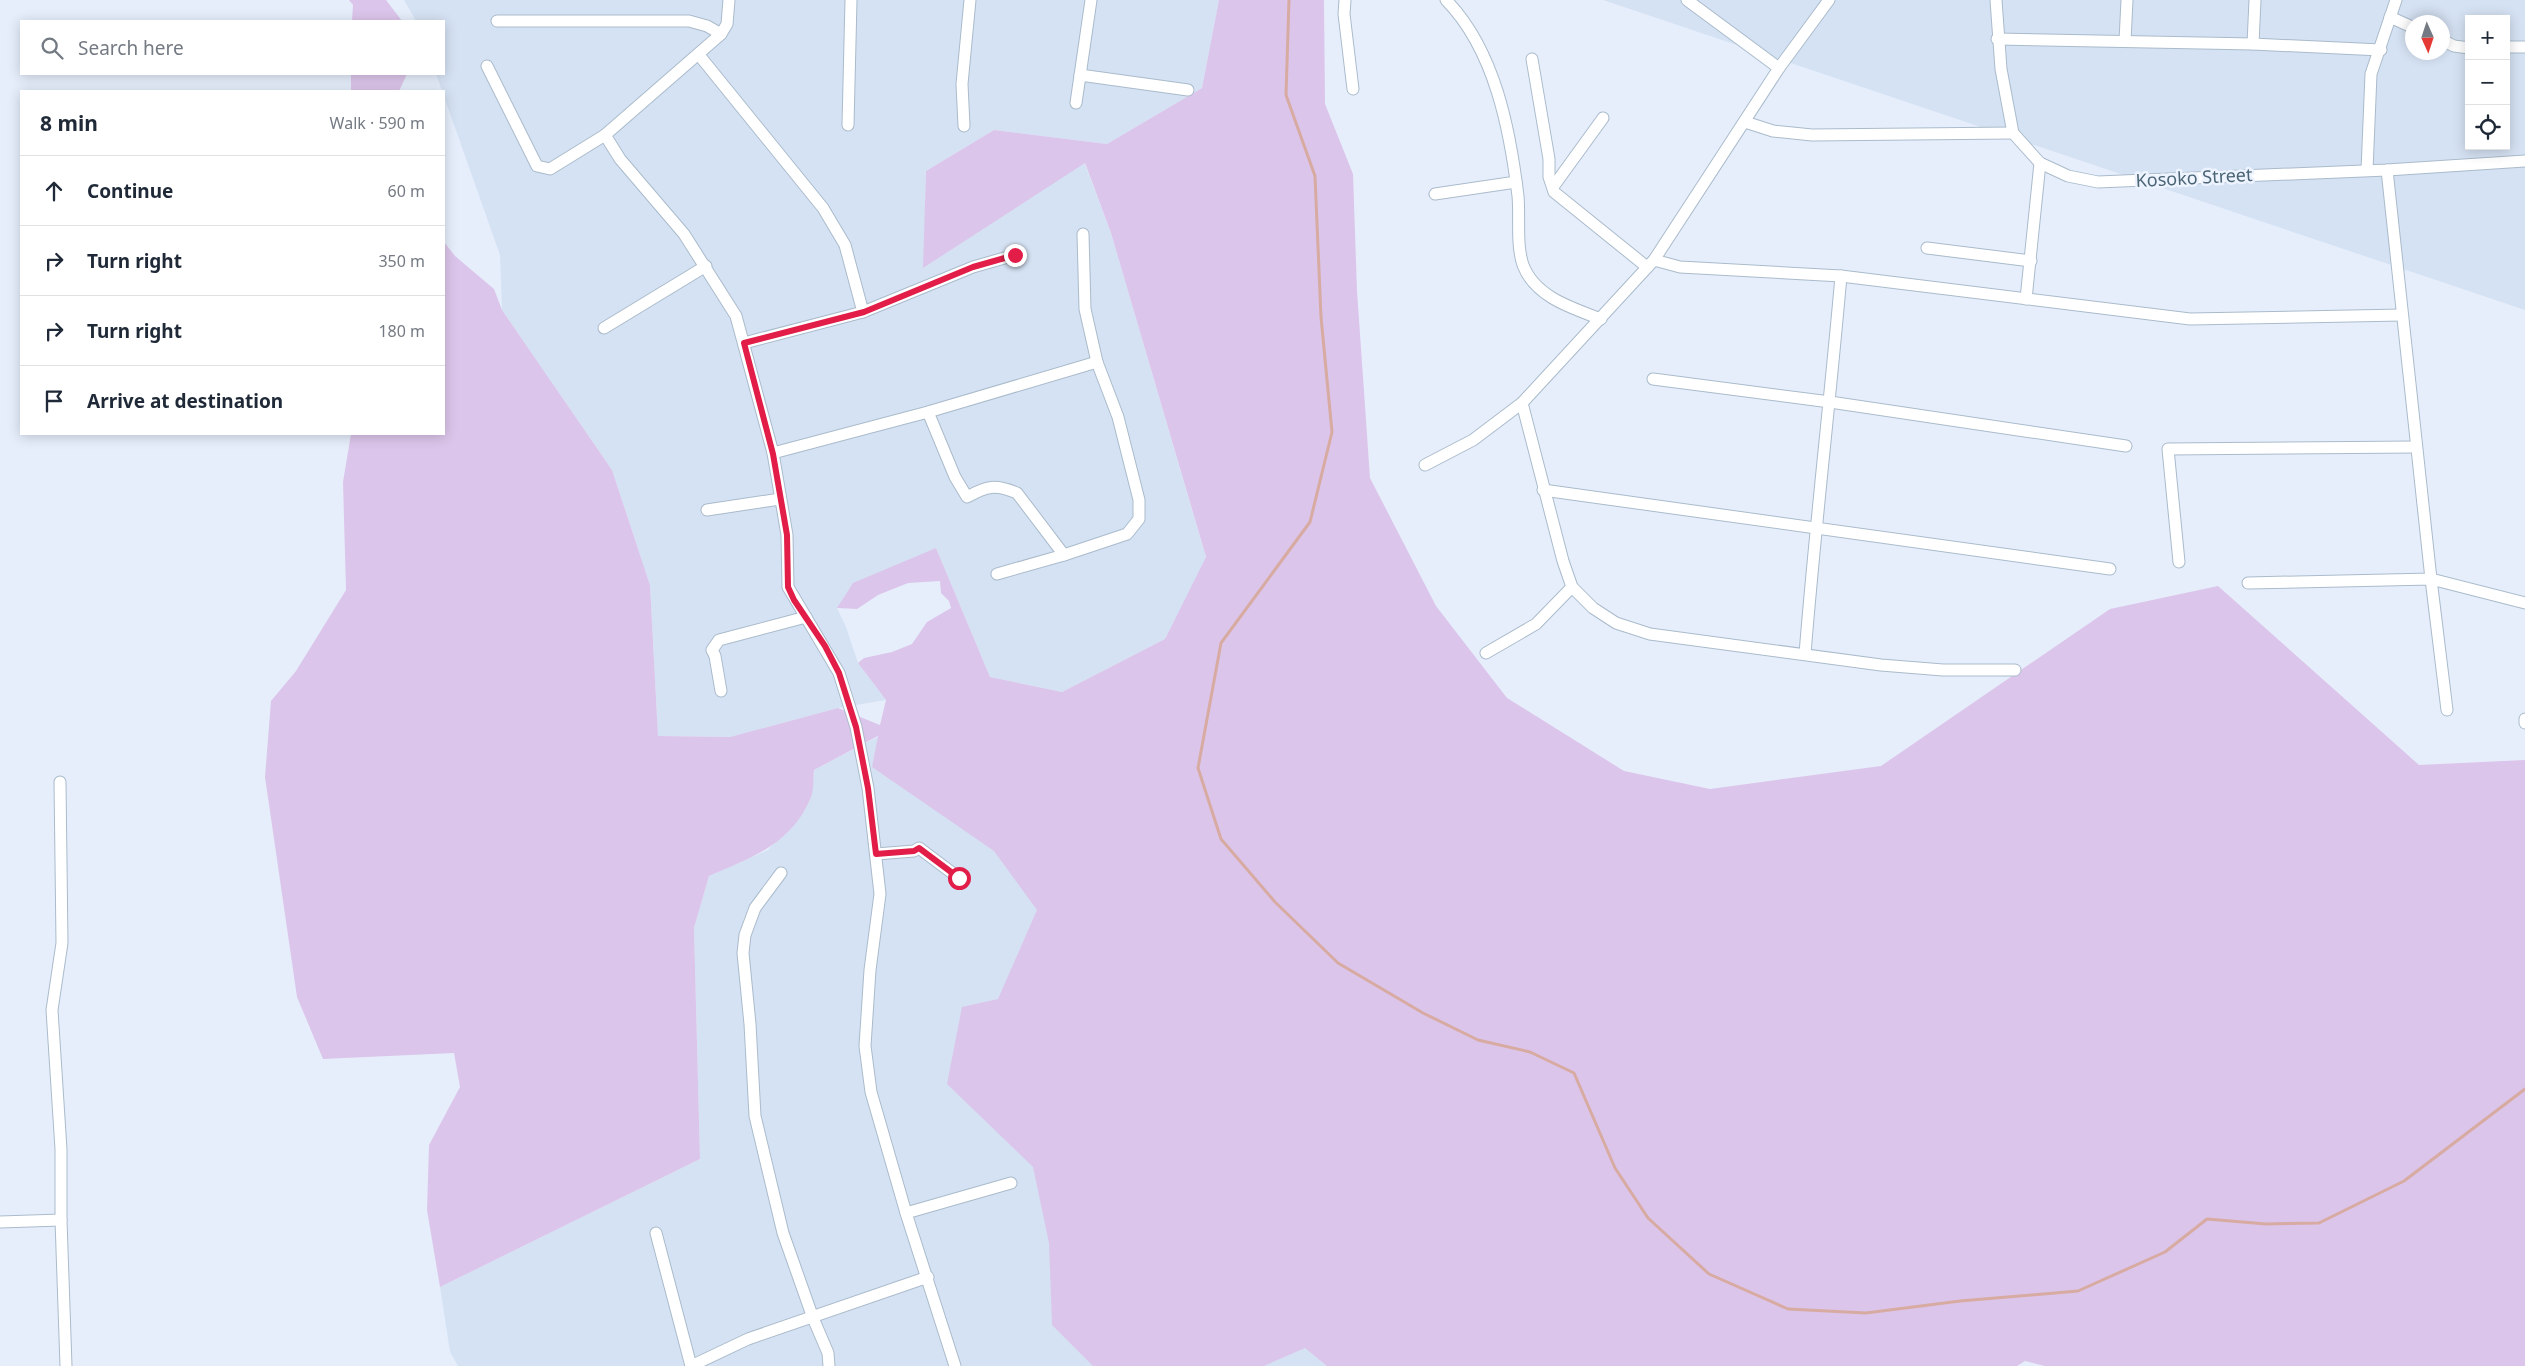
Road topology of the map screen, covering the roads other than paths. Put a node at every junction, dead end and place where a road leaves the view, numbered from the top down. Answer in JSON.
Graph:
{"nodes":[{"id":1,"x":729,"y":0,"type":"edge"},
{"id":2,"x":851,"y":0,"type":"edge"},
{"id":3,"x":970,"y":0,"type":"edge"},
{"id":4,"x":1091,"y":0,"type":"edge"},
{"id":5,"x":1345,"y":0,"type":"edge"},
{"id":6,"x":1446,"y":0,"type":"edge"},
{"id":7,"x":1687,"y":0,"type":"edge"},
{"id":8,"x":1829,"y":0,"type":"edge"},
{"id":9,"x":1996,"y":0,"type":"edge"},
{"id":10,"x":2127,"y":0,"type":"edge"},
{"id":11,"x":2255,"y":0,"type":"edge"},
{"id":12,"x":2396,"y":0,"type":"edge"},
{"id":13,"x":2390,"y":17,"type":"junction"},
{"id":14,"x":497,"y":21,"type":"dead end"},
{"id":15,"x":2405,"y":24,"type":"edge"},
{"id":16,"x":721,"y":34,"type":"junction"},
{"id":17,"x":1997,"y":39,"type":"junction"},
{"id":18,"x":2125,"y":41,"type":"junction"},
{"id":19,"x":2252,"y":44,"type":"junction"},
{"id":20,"x":2450,"y":44,"type":"edge"},
{"id":21,"x":2465,"y":47,"type":"edge"},
{"id":22,"x":2510,"y":47,"type":"edge"},
{"id":23,"x":2525,"y":47,"type":"edge"},
{"id":24,"x":2381,"y":50,"type":"junction"},
{"id":25,"x":699,"y":55,"type":"junction"},
{"id":26,"x":1532,"y":59,"type":"dead end"},
{"id":27,"x":487,"y":66,"type":"dead end"},
{"id":28,"x":1779,"y":68,"type":"junction"},
{"id":29,"x":1080,"y":75,"type":"junction"},
{"id":30,"x":1353,"y":89,"type":"dead end"},
{"id":31,"x":1188,"y":90,"type":"dead end"},
{"id":32,"x":1076,"y":103,"type":"dead end"},
{"id":33,"x":1603,"y":118,"type":"dead end"},
{"id":34,"x":1746,"y":122,"type":"junction"},
{"id":35,"x":848,"y":125,"type":"dead end"},
{"id":36,"x":964,"y":126,"type":"dead end"},
{"id":37,"x":2014,"y":133,"type":"junction"},
{"id":38,"x":605,"y":135,"type":"junction"},
{"id":39,"x":2525,"y":161,"type":"edge"},
{"id":40,"x":2040,"y":162,"type":"junction"},
{"id":41,"x":2367,"y":170,"type":"junction"},
{"id":42,"x":2386,"y":170,"type":"junction"},
{"id":43,"x":1516,"y":182,"type":"junction"},
{"id":44,"x":1553,"y":187,"type":"junction"},
{"id":45,"x":1435,"y":194,"type":"dead end"},
{"id":46,"x":1083,"y":234,"type":"dead end"},
{"id":47,"x":1927,"y":248,"type":"dead end"},
{"id":48,"x":1015,"y":255,"type":"dead end"},
{"id":49,"x":2031,"y":261,"type":"junction"},
{"id":50,"x":1650,"y":264,"type":"junction"},
{"id":51,"x":706,"y":266,"type":"junction"},
{"id":52,"x":1841,"y":276,"type":"junction"},
{"id":53,"x":2026,"y":299,"type":"junction"},
{"id":54,"x":864,"y":312,"type":"junction"},
{"id":55,"x":2402,"y":315,"type":"junction"},
{"id":56,"x":1601,"y":319,"type":"junction"},
{"id":57,"x":604,"y":328,"type":"dead end"},
{"id":58,"x":744,"y":343,"type":"junction"},
{"id":59,"x":1097,"y":362,"type":"junction"},
{"id":60,"x":1653,"y":379,"type":"dead end"},
{"id":61,"x":1830,"y":402,"type":"junction"},
{"id":62,"x":1522,"y":403,"type":"junction"},
{"id":63,"x":928,"y":412,"type":"junction"},
{"id":64,"x":2126,"y":446,"type":"dead end"},
{"id":65,"x":2416,"y":447,"type":"junction"},
{"id":66,"x":773,"y":454,"type":"junction"},
{"id":67,"x":1425,"y":465,"type":"dead end"},
{"id":68,"x":1544,"y":490,"type":"junction"},
{"id":69,"x":780,"y":499,"type":"junction"},
{"id":70,"x":707,"y":510,"type":"dead end"},
{"id":71,"x":1815,"y":526,"type":"junction"},
{"id":72,"x":1064,"y":555,"type":"junction"},
{"id":73,"x":2179,"y":562,"type":"dead end"},
{"id":74,"x":2110,"y":569,"type":"dead end"},
{"id":75,"x":997,"y":574,"type":"dead end"},
{"id":76,"x":2431,"y":579,"type":"junction"},
{"id":77,"x":2248,"y":583,"type":"dead end"},
{"id":78,"x":1572,"y":587,"type":"junction"},
{"id":79,"x":2525,"y":604,"type":"edge"},
{"id":80,"x":806,"y":617,"type":"junction"},
{"id":81,"x":1486,"y":653,"type":"dead end"},
{"id":82,"x":1805,"y":654,"type":"junction"},
{"id":83,"x":2015,"y":670,"type":"dead end"},
{"id":84,"x":721,"y":691,"type":"dead end"},
{"id":85,"x":2447,"y":710,"type":"dead end"},
{"id":86,"x":60,"y":782,"type":"dead end"},
{"id":87,"x":876,"y":854,"type":"junction"},
{"id":88,"x":781,"y":873,"type":"dead end"},
{"id":89,"x":959,"y":878,"type":"dead end"},
{"id":90,"x":1011,"y":1183,"type":"dead end"},
{"id":91,"x":906,"y":1213,"type":"junction"},
{"id":92,"x":61,"y":1220,"type":"junction"},
{"id":93,"x":0,"y":1222,"type":"edge"},
{"id":94,"x":656,"y":1233,"type":"dead end"},
{"id":95,"x":928,"y":1277,"type":"junction"},
{"id":96,"x":812,"y":1318,"type":"junction"},
{"id":97,"x":66,"y":1366,"type":"edge"},
{"id":98,"x":691,"y":1366,"type":"edge"},
{"id":99,"x":829,"y":1366,"type":"edge"},
{"id":100,"x":955,"y":1366,"type":"edge"}],
"edges":[{"from":1,"to":16,"type":"street"},
{"from":2,"to":35,"type":"street"},
{"from":3,"to":36,"type":"street"},
{"from":4,"to":29,"type":"street"},
{"from":5,"to":30,"type":"street"},
{"from":6,"to":43,"type":"street"},
{"from":7,"to":28,"type":"street"},
{"from":8,"to":28,"type":"street"},
{"from":9,"to":17,"type":"street"},
{"from":10,"to":18,"type":"street"},
{"from":11,"to":19,"type":"street"},
{"from":12,"to":13,"type":"street"},
{"from":13,"to":15,"type":"street"},
{"from":13,"to":24,"type":"street"},
{"from":14,"to":16,"type":"street"},
{"from":16,"to":25,"type":"street"},
{"from":17,"to":18,"type":"street"},
{"from":17,"to":37,"type":"street"},
{"from":18,"to":19,"type":"street"},
{"from":19,"to":24,"type":"street"},
{"from":20,"to":21,"type":"street"},
{"from":22,"to":23,"type":"street"},
{"from":24,"to":41,"type":"street"},
{"from":25,"to":38,"type":"street"},
{"from":25,"to":54,"type":"street"},
{"from":26,"to":44,"type":"street"},
{"from":27,"to":38,"type":"street"},
{"from":28,"to":34,"type":"street"},
{"from":29,"to":31,"type":"street"},
{"from":29,"to":32,"type":"street"},
{"from":33,"to":44,"type":"street"},
{"from":34,"to":37,"type":"street"},
{"from":34,"to":50,"type":"street"},
{"from":37,"to":40,"type":"street","name":"Kosoko Street"},
{"from":38,"to":51,"type":"street"},
{"from":39,"to":42,"type":"street","name":"Kosoko Street"},
{"from":40,"to":41,"type":"street","name":"Kosoko Street"},
{"from":40,"to":49,"type":"street"},
{"from":41,"to":42,"type":"street","name":"Kosoko Street"},
{"from":42,"to":55,"type":"street"},
{"from":43,"to":45,"type":"street"},
{"from":43,"to":56,"type":"street"},
{"from":44,"to":50,"type":"street"},
{"from":46,"to":59,"type":"street"},
{"from":47,"to":49,"type":"street"},
{"from":48,"to":54,"type":"street"},
{"from":49,"to":53,"type":"street"},
{"from":50,"to":52,"type":"street"},
{"from":50,"to":56,"type":"street"},
{"from":51,"to":57,"type":"street"},
{"from":51,"to":58,"type":"street"},
{"from":52,"to":53,"type":"street"},
{"from":52,"to":61,"type":"street"},
{"from":53,"to":55,"type":"street"},
{"from":54,"to":58,"type":"street"},
{"from":55,"to":65,"type":"street"},
{"from":56,"to":62,"type":"street"},
{"from":58,"to":66,"type":"street"},
{"from":59,"to":63,"type":"street"},
{"from":59,"to":72,"type":"street"},
{"from":60,"to":61,"type":"street"},
{"from":61,"to":64,"type":"street"},
{"from":61,"to":71,"type":"street"},
{"from":62,"to":67,"type":"street"},
{"from":62,"to":68,"type":"street"},
{"from":63,"to":66,"type":"street"},
{"from":63,"to":72,"type":"street"},
{"from":65,"to":73,"type":"street"},
{"from":65,"to":76,"type":"street"},
{"from":66,"to":69,"type":"street"},
{"from":68,"to":71,"type":"street"},
{"from":68,"to":78,"type":"street"},
{"from":69,"to":70,"type":"street"},
{"from":69,"to":80,"type":"street"},
{"from":71,"to":74,"type":"street"},
{"from":71,"to":82,"type":"street"},
{"from":72,"to":75,"type":"street"},
{"from":76,"to":77,"type":"street"},
{"from":76,"to":79,"type":"street"},
{"from":76,"to":85,"type":"street"},
{"from":78,"to":81,"type":"street"},
{"from":78,"to":82,"type":"street"},
{"from":80,"to":84,"type":"street"},
{"from":80,"to":87,"type":"street"},
{"from":82,"to":83,"type":"street"},
{"from":86,"to":92,"type":"street"},
{"from":87,"to":89,"type":"street"},
{"from":87,"to":91,"type":"street"},
{"from":88,"to":96,"type":"street"},
{"from":90,"to":91,"type":"street"},
{"from":91,"to":95,"type":"street"},
{"from":92,"to":93,"type":"street"},
{"from":92,"to":97,"type":"street"},
{"from":94,"to":98,"type":"street"},
{"from":95,"to":96,"type":"street"},
{"from":95,"to":100,"type":"street"},
{"from":96,"to":98,"type":"street"},
{"from":96,"to":99,"type":"street"}]}
